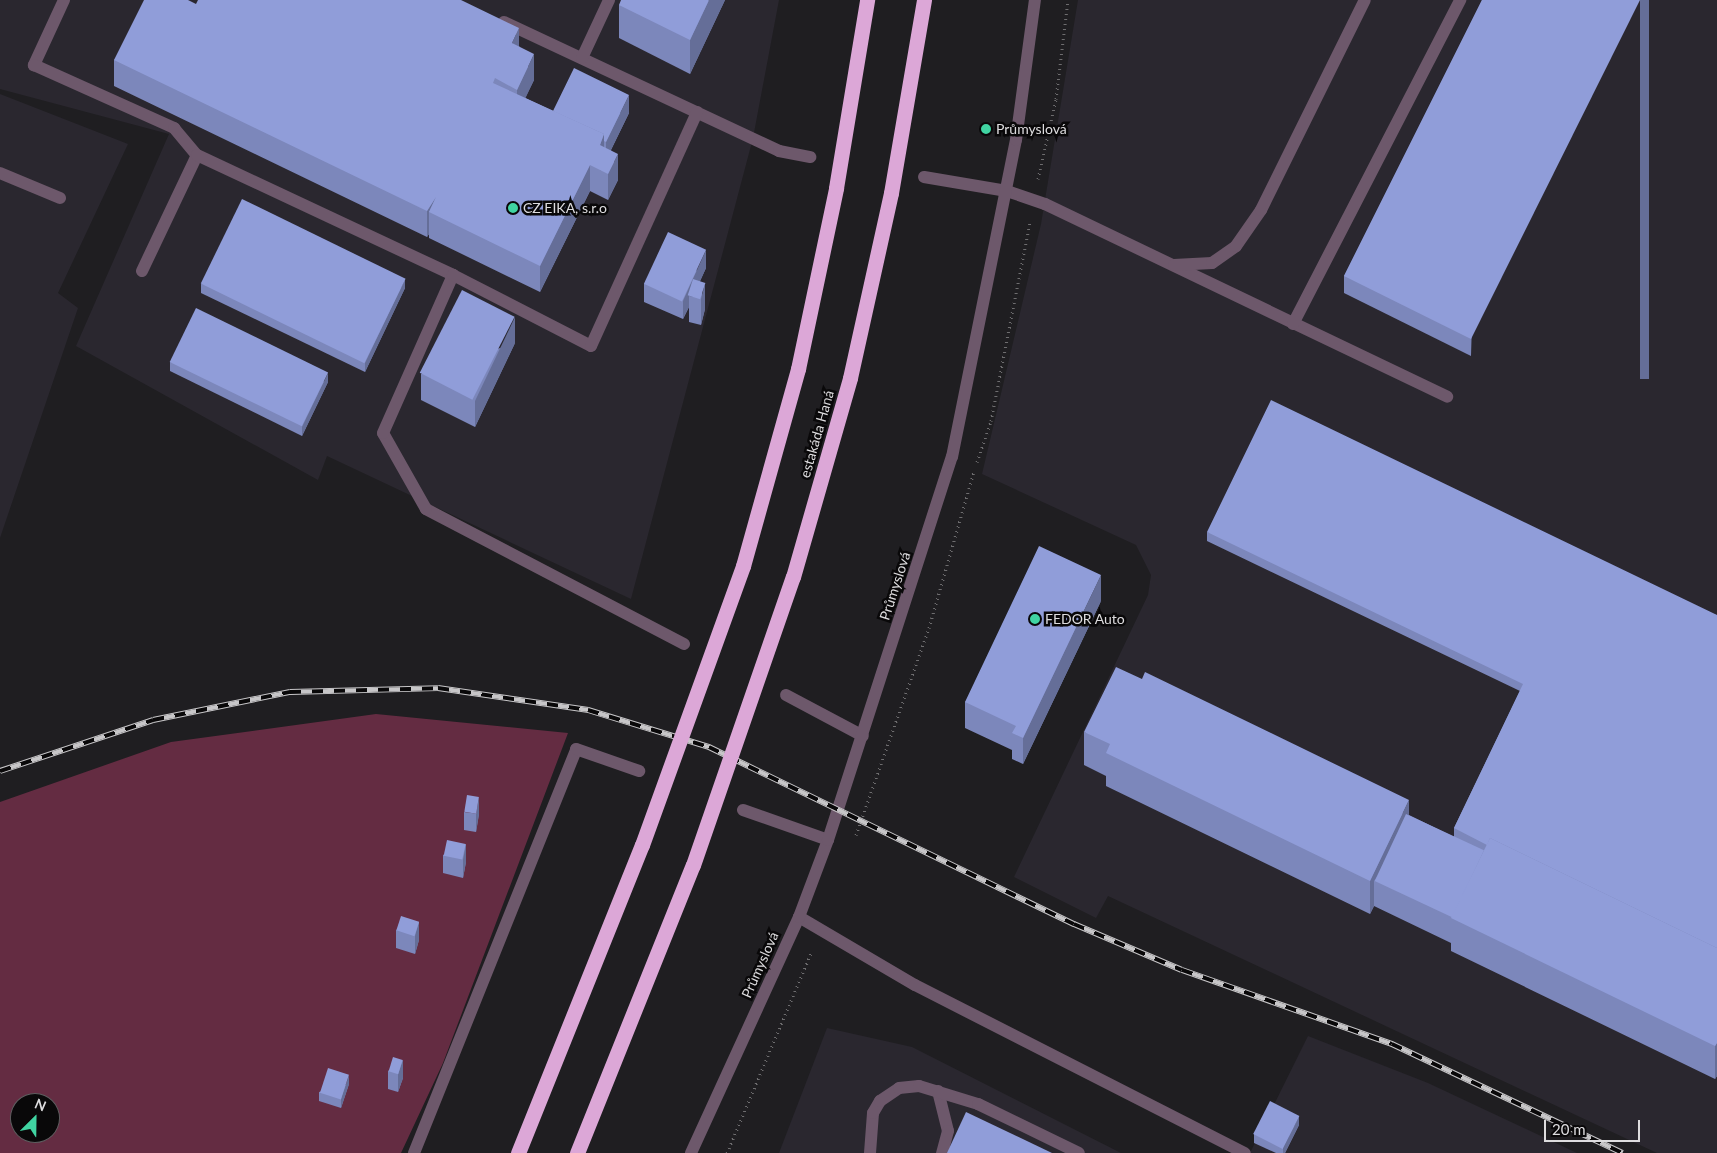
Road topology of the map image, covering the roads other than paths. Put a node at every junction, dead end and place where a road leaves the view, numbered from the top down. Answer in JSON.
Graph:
{"nodes":[{"id":1,"x":64,"y":0,"type":"edge"},
{"id":2,"x":609,"y":0,"type":"edge"},
{"id":3,"x":867,"y":0,"type":"edge"},
{"id":4,"x":924,"y":0,"type":"edge"},
{"id":5,"x":1036,"y":0,"type":"edge"},
{"id":6,"x":1365,"y":0,"type":"edge"},
{"id":7,"x":1460,"y":0,"type":"edge"},
{"id":8,"x":493,"y":17,"type":"edge"},
{"id":9,"x":582,"y":58,"type":"junction"},
{"id":10,"x":697,"y":112,"type":"junction"},
{"id":11,"x":197,"y":155,"type":"junction"},
{"id":12,"x":810,"y":157,"type":"dead end"},
{"id":13,"x":0,"y":173,"type":"edge"},
{"id":14,"x":924,"y":177,"type":"dead end"},
{"id":15,"x":1007,"y":191,"type":"junction"},
{"id":16,"x":60,"y":198,"type":"dead end"},
{"id":17,"x":1172,"y":265,"type":"junction"},
{"id":18,"x":142,"y":271,"type":"dead end"},
{"id":19,"x":453,"y":275,"type":"junction"},
{"id":20,"x":1293,"y":324,"type":"junction"},
{"id":21,"x":1447,"y":397,"type":"dead end"},
{"id":22,"x":684,"y":644,"type":"dead end"},
{"id":23,"x":786,"y":695,"type":"dead end"},
{"id":24,"x":863,"y":736,"type":"junction"},
{"id":25,"x":639,"y":771,"type":"dead end"},
{"id":26,"x":743,"y":810,"type":"dead end"},
{"id":27,"x":828,"y":840,"type":"junction"},
{"id":28,"x":799,"y":916,"type":"junction"},
{"id":29,"x":938,"y":1091,"type":"junction"},
{"id":30,"x":414,"y":1153,"type":"edge"},
{"id":31,"x":518,"y":1153,"type":"edge"},
{"id":32,"x":577,"y":1153,"type":"edge"},
{"id":33,"x":691,"y":1153,"type":"edge"},
{"id":34,"x":870,"y":1153,"type":"edge"},
{"id":35,"x":942,"y":1153,"type":"edge"},
{"id":36,"x":1079,"y":1153,"type":"edge"},
{"id":37,"x":1245,"y":1153,"type":"edge"}],
"edges":[{"from":1,"to":11,"type":"street"},
{"from":2,"to":9,"type":"street"},
{"from":3,"to":31,"type":"highway","bridge":true},
{"from":4,"to":32,"type":"highway","name":"estakáda Haná","bridge":true},
{"from":5,"to":15,"type":"street","name":"Průmyslová"},
{"from":6,"to":17,"type":"street"},
{"from":7,"to":20,"type":"street"},
{"from":8,"to":9,"type":"street"},
{"from":9,"to":10,"type":"street"},
{"from":10,"to":12,"type":"street"},
{"from":10,"to":19,"type":"street"},
{"from":11,"to":18,"type":"street"},
{"from":11,"to":19,"type":"street"},
{"from":13,"to":16,"type":"street"},
{"from":14,"to":15,"type":"street"},
{"from":15,"to":17,"type":"street"},
{"from":15,"to":24,"type":"street","name":"Průmyslová"},
{"from":17,"to":20,"type":"street"},
{"from":19,"to":22,"type":"street"},
{"from":20,"to":21,"type":"street"},
{"from":23,"to":24,"type":"street"},
{"from":24,"to":27,"type":"street","name":"Průmyslová"},
{"from":25,"to":30,"type":"street"},
{"from":26,"to":27,"type":"street"},
{"from":27,"to":28,"type":"street","name":"Průmyslová"},
{"from":28,"to":33,"type":"street","name":"Průmyslová"},
{"from":28,"to":37,"type":"street"},
{"from":29,"to":34,"type":"street"},
{"from":29,"to":35,"type":"street"},
{"from":29,"to":36,"type":"street"}]}
